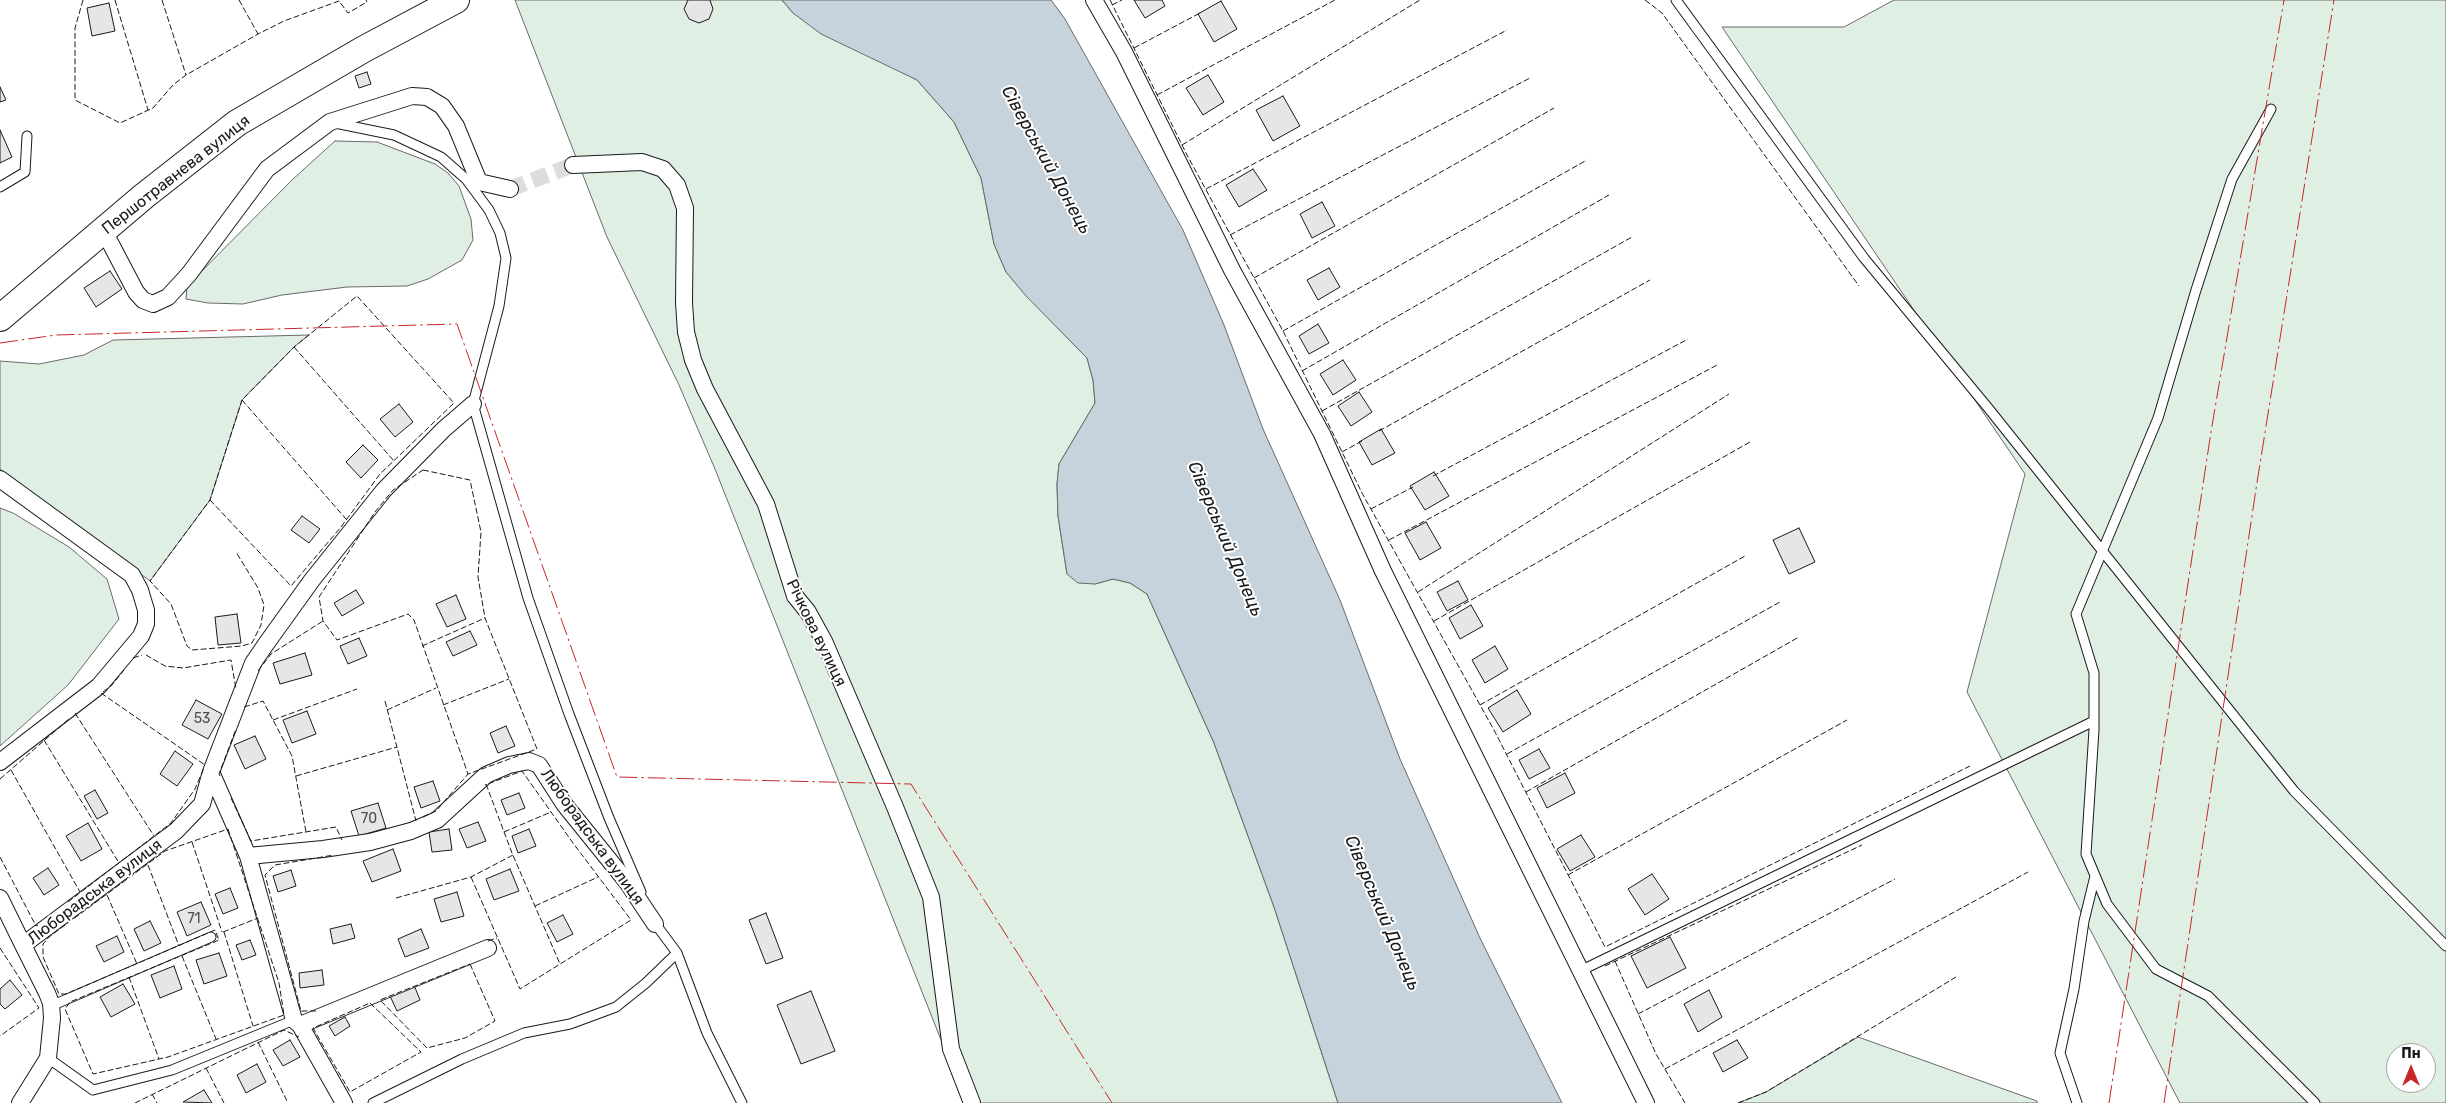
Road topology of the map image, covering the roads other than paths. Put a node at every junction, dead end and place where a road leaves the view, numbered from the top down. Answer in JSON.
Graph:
{"nodes":[{"id":1,"x":456,"y":0,"type":"edge"},
{"id":2,"x":1094,"y":0,"type":"edge"},
{"id":3,"x":1676,"y":0,"type":"edge"},
{"id":4,"x":2271,"y":109,"type":"dead end"},
{"id":5,"x":330,"y":122,"type":"junction"},
{"id":6,"x":28,"y":136,"type":"dead end"},
{"id":7,"x":573,"y":165,"type":"tunnel mouth"},
{"id":8,"x":0,"y":187,"type":"edge"},
{"id":9,"x":510,"y":189,"type":"tunnel mouth"},
{"id":10,"x":104,"y":231,"type":"junction"},
{"id":11,"x":0,"y":318,"type":"edge"},
{"id":12,"x":473,"y":404,"type":"junction"},
{"id":13,"x":0,"y":479,"type":"edge"},
{"id":14,"x":2101,"y":550,"type":"junction"},
{"id":15,"x":2094,"y":721,"type":"junction"},
{"id":16,"x":0,"y":762,"type":"edge"},
{"id":17,"x":211,"y":772,"type":"junction"},
{"id":18,"x":248,"y":856,"type":"junction"},
{"id":19,"x":2095,"y":876,"type":"junction"},
{"id":20,"x":0,"y":898,"type":"edge"},
{"id":21,"x":655,"y":924,"type":"junction"},
{"id":22,"x":211,"y":937,"type":"dead end"},
{"id":23,"x":23,"y":945,"type":"junction"},
{"id":24,"x":2446,"y":946,"type":"edge"},
{"id":25,"x":488,"y":948,"type":"dead end"},
{"id":26,"x":677,"y":953,"type":"junction"},
{"id":27,"x":1580,"y":971,"type":"junction"},
{"id":28,"x":51,"y":1006,"type":"junction"},
{"id":29,"x":297,"y":1022,"type":"junction"},
{"id":30,"x":48,"y":1058,"type":"junction"},
{"id":31,"x":20,"y":1103,"type":"edge"},
{"id":32,"x":344,"y":1103,"type":"edge"},
{"id":33,"x":374,"y":1103,"type":"edge"},
{"id":34,"x":742,"y":1103,"type":"edge"},
{"id":35,"x":972,"y":1103,"type":"edge"},
{"id":36,"x":1646,"y":1103,"type":"edge"},
{"id":37,"x":2077,"y":1103,"type":"edge"},
{"id":38,"x":2315,"y":1103,"type":"edge"}],
"edges":[{"from":1,"to":10,"type":"main road","name":"Першотравнева вулиця"},
{"from":2,"to":27,"type":"street"},
{"from":3,"to":14,"type":"lane"},
{"from":4,"to":14,"type":"lane"},
{"from":5,"to":9,"type":"street"},
{"from":5,"to":10,"type":"street"},
{"from":5,"to":12,"type":"lane"},
{"from":6,"to":8,"type":"lane"},
{"from":7,"to":35,"type":"street","name":"Річкова вулиця"},
{"from":10,"to":11,"type":"main road","name":"Першотравнева вулиця"},
{"from":12,"to":17,"type":"street","name":"Люборадська вулиця"},
{"from":12,"to":21,"type":"lane"},
{"from":13,"to":16,"type":"street"},
{"from":14,"to":15,"type":"lane"},
{"from":14,"to":24,"type":"lane"},
{"from":15,"to":19,"type":"lane"},
{"from":15,"to":27,"type":"lane"},
{"from":17,"to":18,"type":"street"},
{"from":17,"to":23,"type":"street","name":"Люборадська вулиця"},
{"from":18,"to":21,"type":"street","name":"Люборадська вулиця"},
{"from":18,"to":29,"type":"street"},
{"from":19,"to":37,"type":"lane"},
{"from":19,"to":38,"type":"lane"},
{"from":20,"to":23,"type":"street"},
{"from":21,"to":26,"type":"lane"},
{"from":22,"to":28,"type":"lane"},
{"from":23,"to":28,"type":"street","name":"Люборадська вулиця"},
{"from":25,"to":29,"type":"street"},
{"from":26,"to":33,"type":"lane"},
{"from":26,"to":34,"type":"lane"},
{"from":27,"to":36,"type":"street"},
{"from":28,"to":30,"type":"street","name":"Люборадська вулиця"},
{"from":29,"to":30,"type":"lane"},
{"from":29,"to":32,"type":"street"},
{"from":30,"to":31,"type":"street","name":"Люборадська вулиця"}]}
